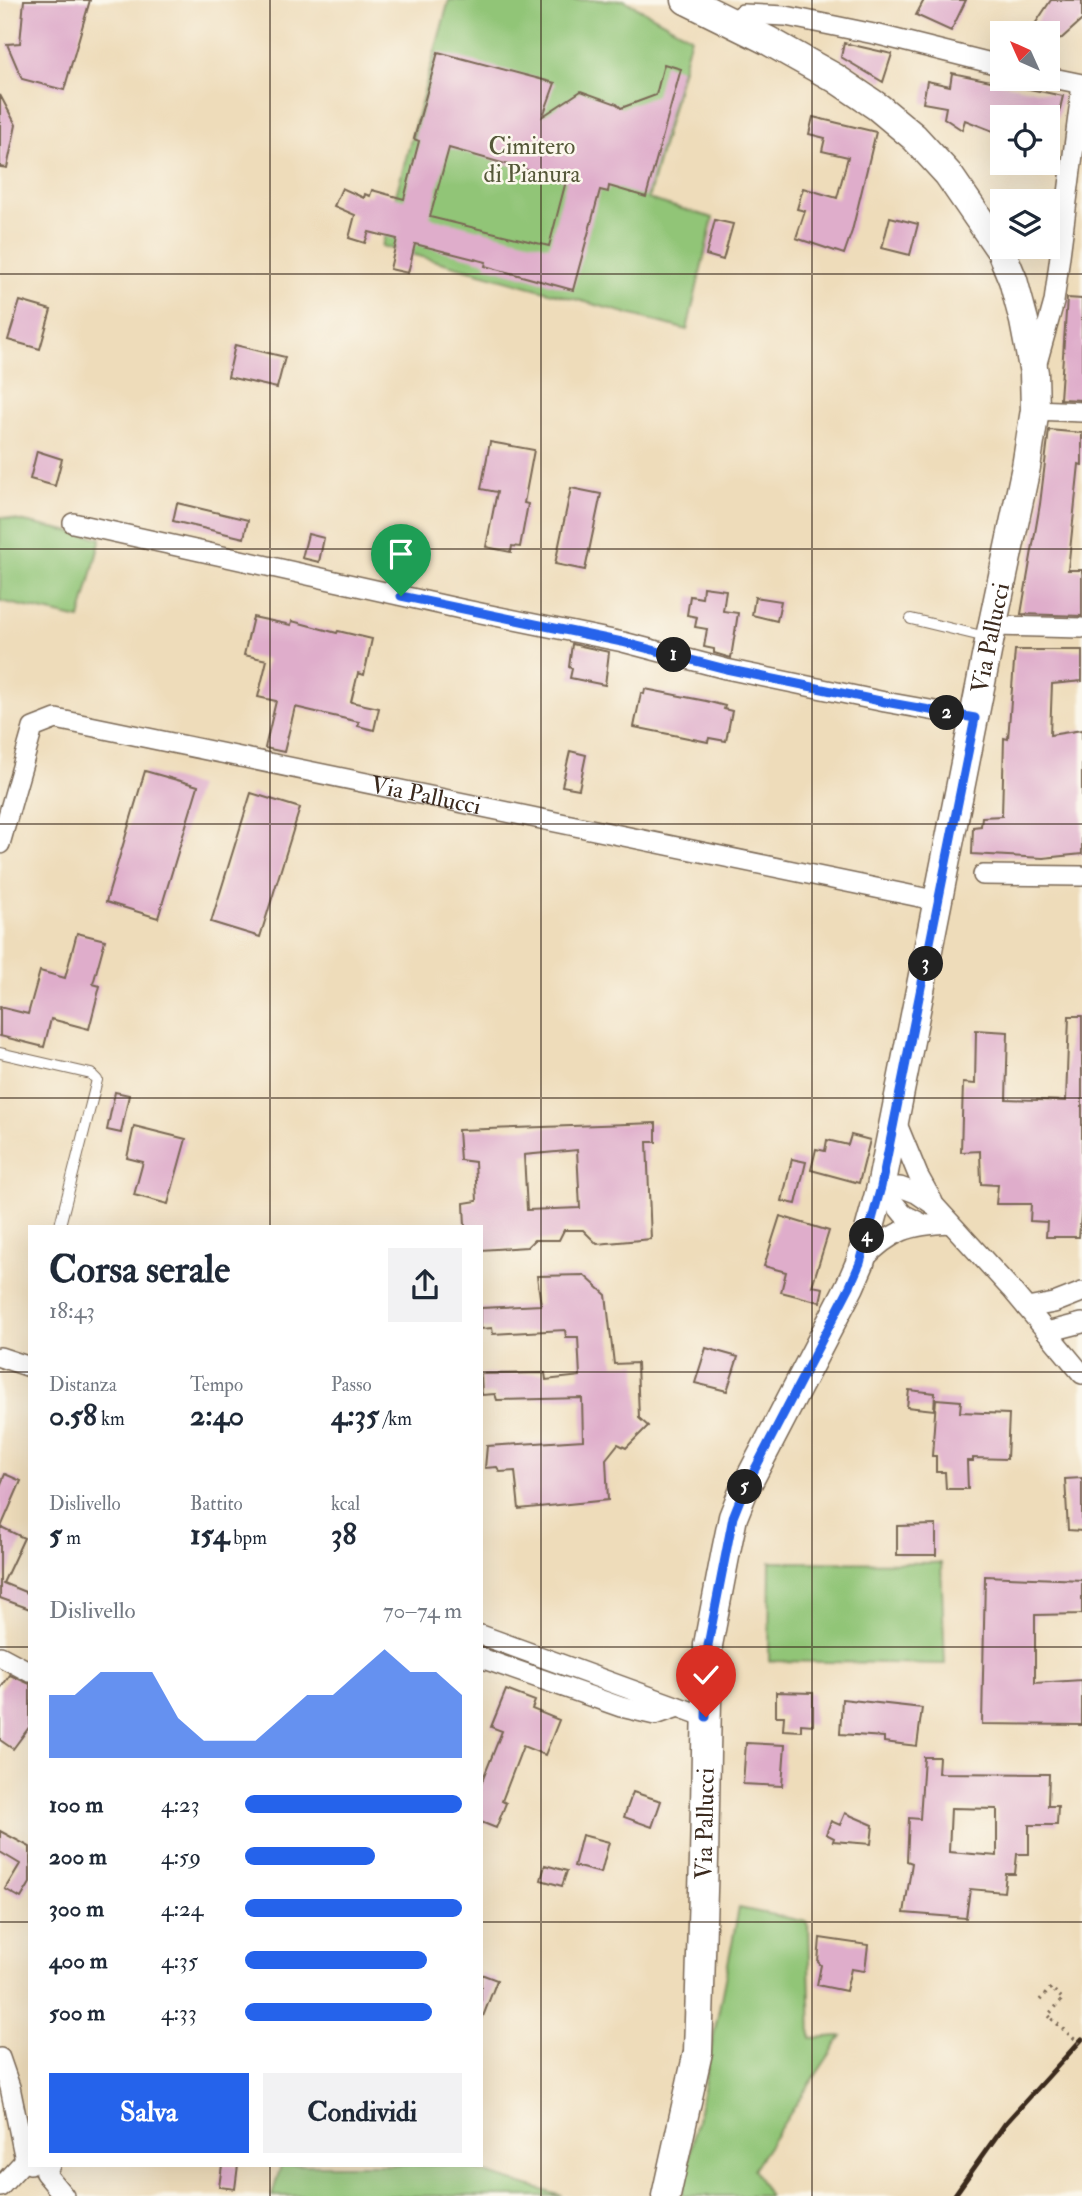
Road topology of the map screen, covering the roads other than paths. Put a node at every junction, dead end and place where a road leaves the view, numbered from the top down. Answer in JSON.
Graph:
{"nodes":[{"id":1,"x":693,"y":3,"type":"edge"},
{"id":2,"x":732,"y":23,"type":"junction"},
{"id":3,"x":990,"y":63,"type":"edge"},
{"id":4,"x":1060,"y":80,"type":"edge"},
{"id":5,"x":1082,"y":85,"type":"edge"},
{"id":6,"x":1054,"y":302,"type":"junction"},
{"id":7,"x":1024,"y":321,"type":"junction"},
{"id":8,"x":1034,"y":373,"type":"junction"},
{"id":9,"x":1035,"y":410,"type":"junction"},
{"id":10,"x":1082,"y":412,"type":"edge"},
{"id":11,"x":73,"y":523,"type":"dead end"},
{"id":12,"x":911,"y":619,"type":"dead end"},
{"id":13,"x":1082,"y":628,"type":"edge"},
{"id":14,"x":991,"y":632,"type":"junction"},
{"id":15,"x":975,"y":718,"type":"junction"},
{"id":16,"x":0,"y":844,"type":"edge"},
{"id":17,"x":983,"y":875,"type":"dead end"},
{"id":18,"x":1082,"y":876,"type":"edge"},
{"id":19,"x":939,"y":901,"type":"junction"},
{"id":20,"x":0,"y":1053,"type":"edge"},
{"id":21,"x":895,"y":1119,"type":"junction"},
{"id":22,"x":881,"y":1187,"type":"junction"},
{"id":23,"x":935,"y":1206,"type":"junction"},
{"id":24,"x":950,"y":1223,"type":"junction"},
{"id":25,"x":923,"y":1224,"type":"junction"},
{"id":26,"x":60,"y":1225,"type":"dead end"},
{"id":27,"x":860,"y":1263,"type":"junction"},
{"id":28,"x":1082,"y":1292,"type":"edge"},
{"id":29,"x":1027,"y":1308,"type":"junction"},
{"id":30,"x":1082,"y":1323,"type":"edge"},
{"id":31,"x":1047,"y":1332,"type":"junction"},
{"id":32,"x":0,"y":1357,"type":"edge"},
{"id":33,"x":28,"y":1366,"type":"edge"},
{"id":34,"x":1082,"y":1374,"type":"edge"},
{"id":35,"x":483,"y":1636,"type":"edge"},
{"id":36,"x":0,"y":1656,"type":"edge"},
{"id":37,"x":483,"y":1659,"type":"edge"},
{"id":38,"x":28,"y":1671,"type":"edge"},
{"id":39,"x":678,"y":1707,"type":"junction"},
{"id":40,"x":706,"y":1717,"type":"junction"},
{"id":41,"x":0,"y":2058,"type":"edge"},
{"id":42,"x":28,"y":2141,"type":"edge"},
{"id":43,"x":33,"y":2167,"type":"edge"},
{"id":44,"x":38,"y":2167,"type":"edge"},
{"id":45,"x":0,"y":2187,"type":"edge"},
{"id":46,"x":64,"y":2196,"type":"edge"},
{"id":47,"x":666,"y":2196,"type":"edge"}],
"edges":[{"from":1,"to":2,"type":"street","name":"Via Pallucci"},
{"from":2,"to":3,"type":"street"},
{"from":2,"to":7,"type":"street","name":"Via Pallucci"},
{"from":4,"to":5,"type":"street"},
{"from":5,"to":6,"type":"street","name":"Via Pallucci"},
{"from":6,"to":7,"type":"street"},
{"from":6,"to":8,"type":"street","name":"Via Pallucci"},
{"from":7,"to":8,"type":"street","name":"Via Pallucci"},
{"from":8,"to":9,"type":"street","name":"Via Pallucci"},
{"from":9,"to":10,"type":"street"},
{"from":9,"to":14,"type":"street","name":"Via Pallucci"},
{"from":11,"to":15,"type":"street"},
{"from":12,"to":14,"type":"lane"},
{"from":13,"to":14,"type":"street"},
{"from":14,"to":15,"type":"street","name":"Via Pallucci"},
{"from":15,"to":19,"type":"street","name":"Via Pallucci"},
{"from":16,"to":19,"type":"street","name":"Via Pallucci"},
{"from":17,"to":18,"type":"street"},
{"from":19,"to":21,"type":"street","name":"Via Pallucci"},
{"from":20,"to":26,"type":"lane"},
{"from":21,"to":22,"type":"street","name":"Via Pallucci"},
{"from":21,"to":23,"type":"street"},
{"from":22,"to":23,"type":"street"},
{"from":22,"to":25,"type":"street"},
{"from":22,"to":27,"type":"street","name":"Via Pallucci"},
{"from":23,"to":24,"type":"street"},
{"from":24,"to":25,"type":"street"},
{"from":24,"to":29,"type":"street"},
{"from":25,"to":27,"type":"street"},
{"from":27,"to":40,"type":"street","name":"Via Pallucci"},
{"from":28,"to":29,"type":"street"},
{"from":29,"to":31,"type":"street"},
{"from":30,"to":31,"type":"street"},
{"from":31,"to":34,"type":"street"},
{"from":32,"to":33,"type":"street"},
{"from":35,"to":39,"type":"street"},
{"from":36,"to":38,"type":"street"},
{"from":37,"to":39,"type":"street"},
{"from":39,"to":40,"type":"street"},
{"from":40,"to":47,"type":"street","name":"Via Pallucci"},
{"from":41,"to":42,"type":"street"},
{"from":43,"to":45,"type":"street"},
{"from":44,"to":46,"type":"street"}]}
